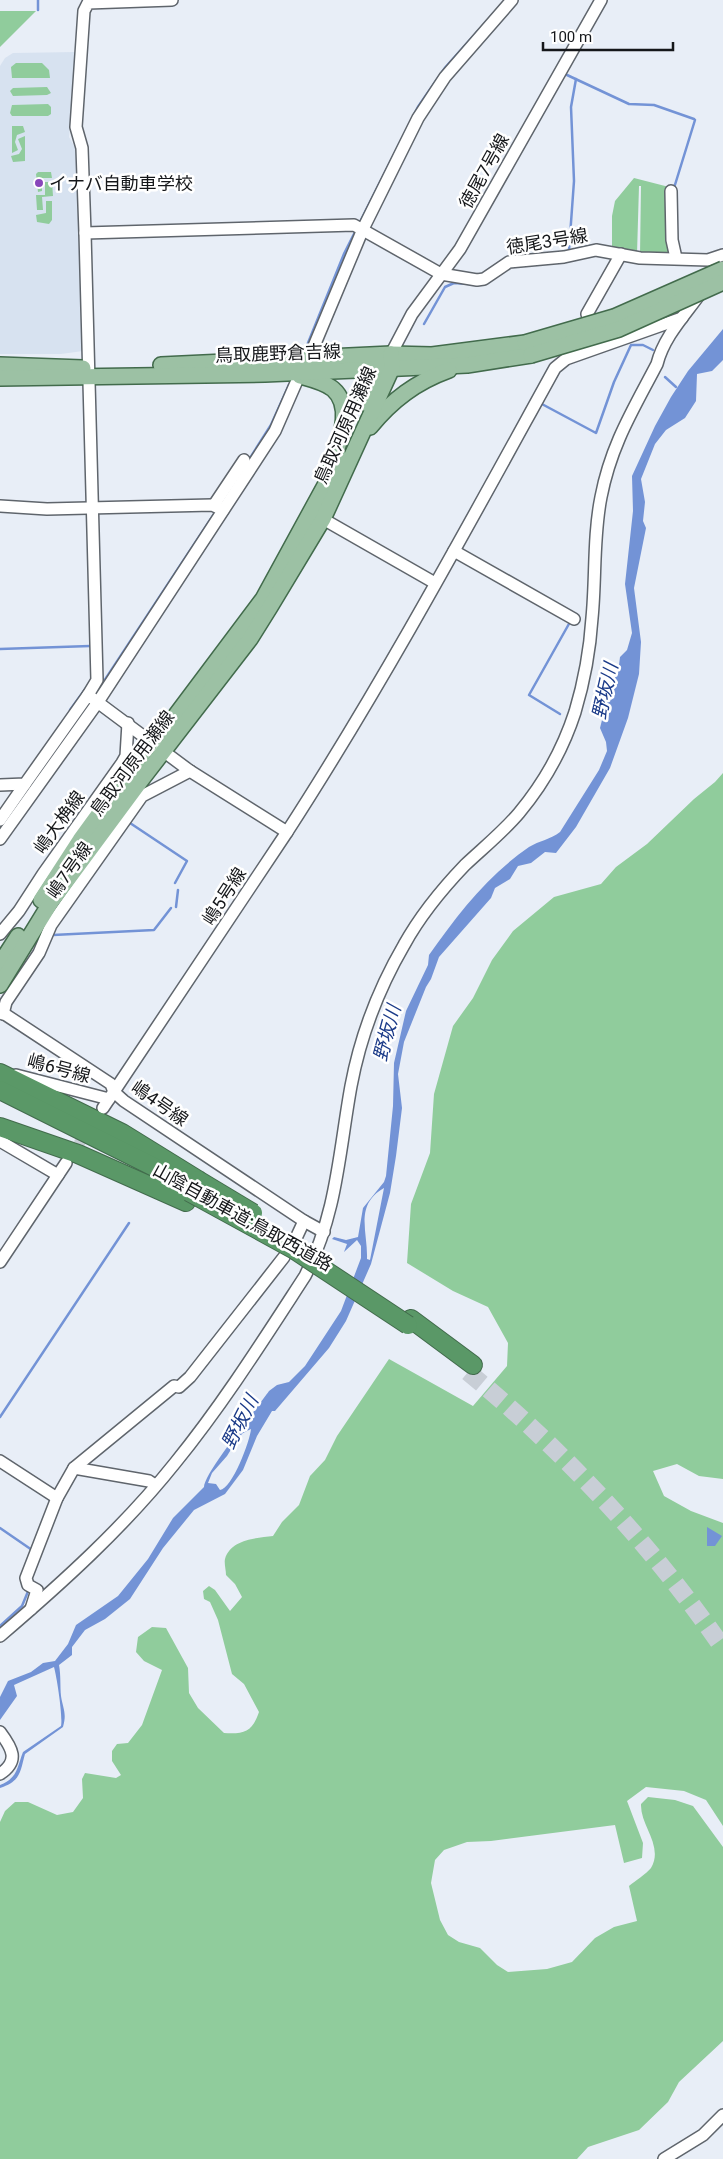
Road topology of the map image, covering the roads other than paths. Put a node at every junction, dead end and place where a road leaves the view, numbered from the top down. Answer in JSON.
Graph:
{"nodes":[{"id":1,"x":172,"y":0,"type":"edge"},
{"id":2,"x":512,"y":0,"type":"edge"},
{"id":3,"x":601,"y":0,"type":"edge"},
{"id":4,"x":671,"y":190,"type":"dead end"},
{"id":5,"x":363,"y":229,"type":"junction"},
{"id":6,"x":85,"y":233,"type":"junction"},
{"id":7,"x":621,"y":254,"type":"junction"},
{"id":8,"x":723,"y":255,"type":"edge"},
{"id":9,"x":676,"y":258,"type":"junction"},
{"id":10,"x":723,"y":264,"type":"edge"},
{"id":11,"x":723,"y":269,"type":"edge"},
{"id":12,"x":441,"y":274,"type":"junction"},
{"id":13,"x":723,"y":282,"type":"edge"},
{"id":14,"x":682,"y":318,"type":"junction"},
{"id":15,"x":598,"y":348,"type":"junction"},
{"id":16,"x":528,"y":349,"type":"junction"},
{"id":17,"x":309,"y":358,"type":"junction"},
{"id":18,"x":387,"y":364,"type":"junction"},
{"id":19,"x":0,"y":365,"type":"edge"},
{"id":20,"x":468,"y":365,"type":"junction"},
{"id":21,"x":89,"y":373,"type":"junction"},
{"id":22,"x":294,"y":374,"type":"junction"},
{"id":23,"x":0,"y":378,"type":"edge"},
{"id":24,"x":360,"y":439,"type":"junction"},
{"id":25,"x":244,"y":460,"type":"dead end"},
{"id":26,"x":326,"y":487,"type":"junction"},
{"id":27,"x":0,"y":506,"type":"edge"},
{"id":28,"x":92,"y":508,"type":"junction"},
{"id":29,"x":218,"y":508,"type":"junction"},
{"id":30,"x":322,"y":519,"type":"junction"},
{"id":31,"x":454,"y":550,"type":"junction"},
{"id":32,"x":435,"y":583,"type":"junction"},
{"id":33,"x":574,"y":619,"type":"dead end"},
{"id":34,"x":88,"y":695,"type":"junction"},
{"id":35,"x":98,"y":702,"type":"junction"},
{"id":36,"x":128,"y":724,"type":"junction"},
{"id":37,"x":158,"y":746,"type":"junction"},
{"id":38,"x":190,"y":770,"type":"junction"},
{"id":39,"x":25,"y":784,"type":"junction"},
{"id":40,"x":0,"y":785,"type":"edge"},
{"id":41,"x":0,"y":820,"type":"edge"},
{"id":42,"x":287,"y":832,"type":"junction"},
{"id":43,"x":0,"y":839,"type":"edge"},
{"id":44,"x":0,"y":934,"type":"edge"},
{"id":45,"x":0,"y":964,"type":"edge"},
{"id":46,"x":0,"y":985,"type":"edge"},
{"id":47,"x":2,"y":1013,"type":"edge"},
{"id":48,"x":0,"y":1071,"type":"edge"},
{"id":49,"x":0,"y":1090,"type":"edge"},
{"id":50,"x":0,"y":1095,"type":"edge"},
{"id":51,"x":109,"y":1100,"type":"junction"},
{"id":52,"x":0,"y":1127,"type":"edge"},
{"id":53,"x":0,"y":1141,"type":"edge"},
{"id":54,"x":66,"y":1163,"type":"tunnel mouth"},
{"id":55,"x":58,"y":1175,"type":"junction"},
{"id":56,"x":191,"y":1190,"type":"junction"},
{"id":57,"x":304,"y":1221,"type":"junction"},
{"id":58,"x":324,"y":1232,"type":"junction"},
{"id":59,"x":298,"y":1236,"type":"dead end"},
{"id":60,"x":284,"y":1257,"type":"dead end"},
{"id":61,"x":0,"y":1262,"type":"edge"},
{"id":62,"x":364,"y":1291,"type":"junction"},
{"id":63,"x":470,"y":1368,"type":"tunnel mouth"},
{"id":64,"x":0,"y":1460,"type":"edge"},
{"id":65,"x":74,"y":1468,"type":"junction"},
{"id":66,"x":155,"y":1485,"type":"junction"},
{"id":67,"x":57,"y":1498,"type":"junction"},
{"id":68,"x":31,"y":1609,"type":"junction"},
{"id":69,"x":0,"y":1636,"type":"edge"},
{"id":70,"x":0,"y":1732,"type":"edge"},
{"id":71,"x":0,"y":1774,"type":"edge"},
{"id":72,"x":723,"y":2115,"type":"edge"},
{"id":73,"x":664,"y":2159,"type":"edge"}],
"edges":[{"from":1,"to":6,"type":"street"},
{"from":2,"to":5,"type":"street"},
{"from":3,"to":12,"type":"street","name":"徳尾7号線"},
{"from":4,"to":9,"type":"street"},
{"from":5,"to":6,"type":"street"},
{"from":5,"to":12,"type":"street"},
{"from":5,"to":17,"type":"street"},
{"from":6,"to":21,"type":"street"},
{"from":7,"to":9,"type":"street","name":"徳尾3号線"},
{"from":7,"to":12,"type":"street","name":"徳尾3号線"},
{"from":7,"to":15,"type":"street"},
{"from":8,"to":9,"type":"street","name":"徳尾3号線"},
{"from":10,"to":14,"type":"street"},
{"from":11,"to":16,"type":"main road","name":"鳥取鹿野倉吉線","bridge":true},
{"from":12,"to":18,"type":"street","name":"徳尾7号線"},
{"from":13,"to":16,"type":"main road","name":"鳥取鹿野倉吉線","bridge":true},
{"from":14,"to":15,"type":"street","name":"嶋5号線"},
{"from":14,"to":58,"type":"street"},
{"from":15,"to":31,"type":"street","name":"嶋5号線"},
{"from":16,"to":18,"type":"main road","name":"鳥取鹿野倉吉線"},
{"from":16,"to":20,"type":"main road","name":"鳥取鹿野倉吉線"},
{"from":17,"to":18,"type":"main road","name":"鳥取鹿野倉吉線"},
{"from":17,"to":21,"type":"main road","name":"鳥取鹿野倉吉線"},
{"from":18,"to":20,"type":"main road","name":"鳥取鹿野倉吉線"},
{"from":18,"to":22,"type":"main road","name":"鳥取鹿野倉吉線"},
{"from":18,"to":24,"type":"main road","name":"鳥取河原用瀬線"},
{"from":18,"to":26,"type":"main road","name":"鳥取河原用瀬線"},
{"from":19,"to":21,"type":"main road","name":"鳥取鹿野倉吉線"},
{"from":20,"to":24,"type":"main road"},
{"from":21,"to":22,"type":"main road","name":"鳥取鹿野倉吉線"},
{"from":21,"to":23,"type":"main road","name":"鳥取鹿野倉吉線"},
{"from":21,"to":28,"type":"street"},
{"from":22,"to":26,"type":"main road"},
{"from":22,"to":29,"type":"street"},
{"from":24,"to":30,"type":"main road","name":"鳥取河原用瀬線"},
{"from":25,"to":29,"type":"street"},
{"from":26,"to":37,"type":"main road","name":"鳥取河原用瀬線"},
{"from":27,"to":28,"type":"street"},
{"from":28,"to":29,"type":"street"},
{"from":28,"to":34,"type":"street"},
{"from":29,"to":35,"type":"street"},
{"from":30,"to":32,"type":"street"},
{"from":30,"to":37,"type":"main road","name":"鳥取河原用瀬線"},
{"from":31,"to":32,"type":"street","name":"嶋5号線"},
{"from":31,"to":33,"type":"street"},
{"from":32,"to":42,"type":"street","name":"嶋5号線"},
{"from":34,"to":35,"type":"street"},
{"from":34,"to":39,"type":"street"},
{"from":35,"to":36,"type":"street"},
{"from":35,"to":43,"type":"street"},
{"from":36,"to":37,"type":"street"},
{"from":36,"to":44,"type":"street","name":"嶋大桷線"},
{"from":37,"to":38,"type":"street"},
{"from":37,"to":45,"type":"main road","name":"鳥取河原用瀬線"},
{"from":37,"to":46,"type":"main road","name":"鳥取河原用瀬線"},
{"from":38,"to":42,"type":"street"},
{"from":38,"to":47,"type":"street","name":"嶋7号線"},
{"from":39,"to":40,"type":"street"},
{"from":39,"to":41,"type":"street"},
{"from":42,"to":51,"type":"street","name":"嶋5号線"},
{"from":47,"to":51,"type":"street","name":"嶋4号線"},
{"from":48,"to":51,"type":"street","name":"嶋6号線"},
{"from":48,"to":56,"type":"highway"},
{"from":49,"to":56,"type":"highway","name":"山陰自動車道;鳥取西道路"},
{"from":50,"to":56,"type":"highway","name":"山陰自動車道;鳥取西道路"},
{"from":51,"to":57,"type":"street","name":"嶋4号線"},
{"from":52,"to":56,"type":"highway"},
{"from":53,"to":55,"type":"street"},
{"from":54,"to":55,"type":"street"},
{"from":55,"to":61,"type":"street"},
{"from":56,"to":62,"type":"highway","bridge":true},
{"from":56,"to":62,"type":"highway","bridge":true},
{"from":57,"to":58,"type":"street","name":"嶋4号線"},
{"from":57,"to":59,"type":"street"},
{"from":58,"to":66,"type":"street"},
{"from":60,"to":65,"type":"street"},
{"from":62,"to":63,"type":"highway","bridge":true},
{"from":64,"to":67,"type":"street"},
{"from":65,"to":66,"type":"street"},
{"from":65,"to":67,"type":"street"},
{"from":66,"to":68,"type":"street"},
{"from":67,"to":68,"type":"street"},
{"from":68,"to":69,"type":"street"},
{"from":70,"to":71,"type":"street"},
{"from":72,"to":73,"type":"street"}]}
